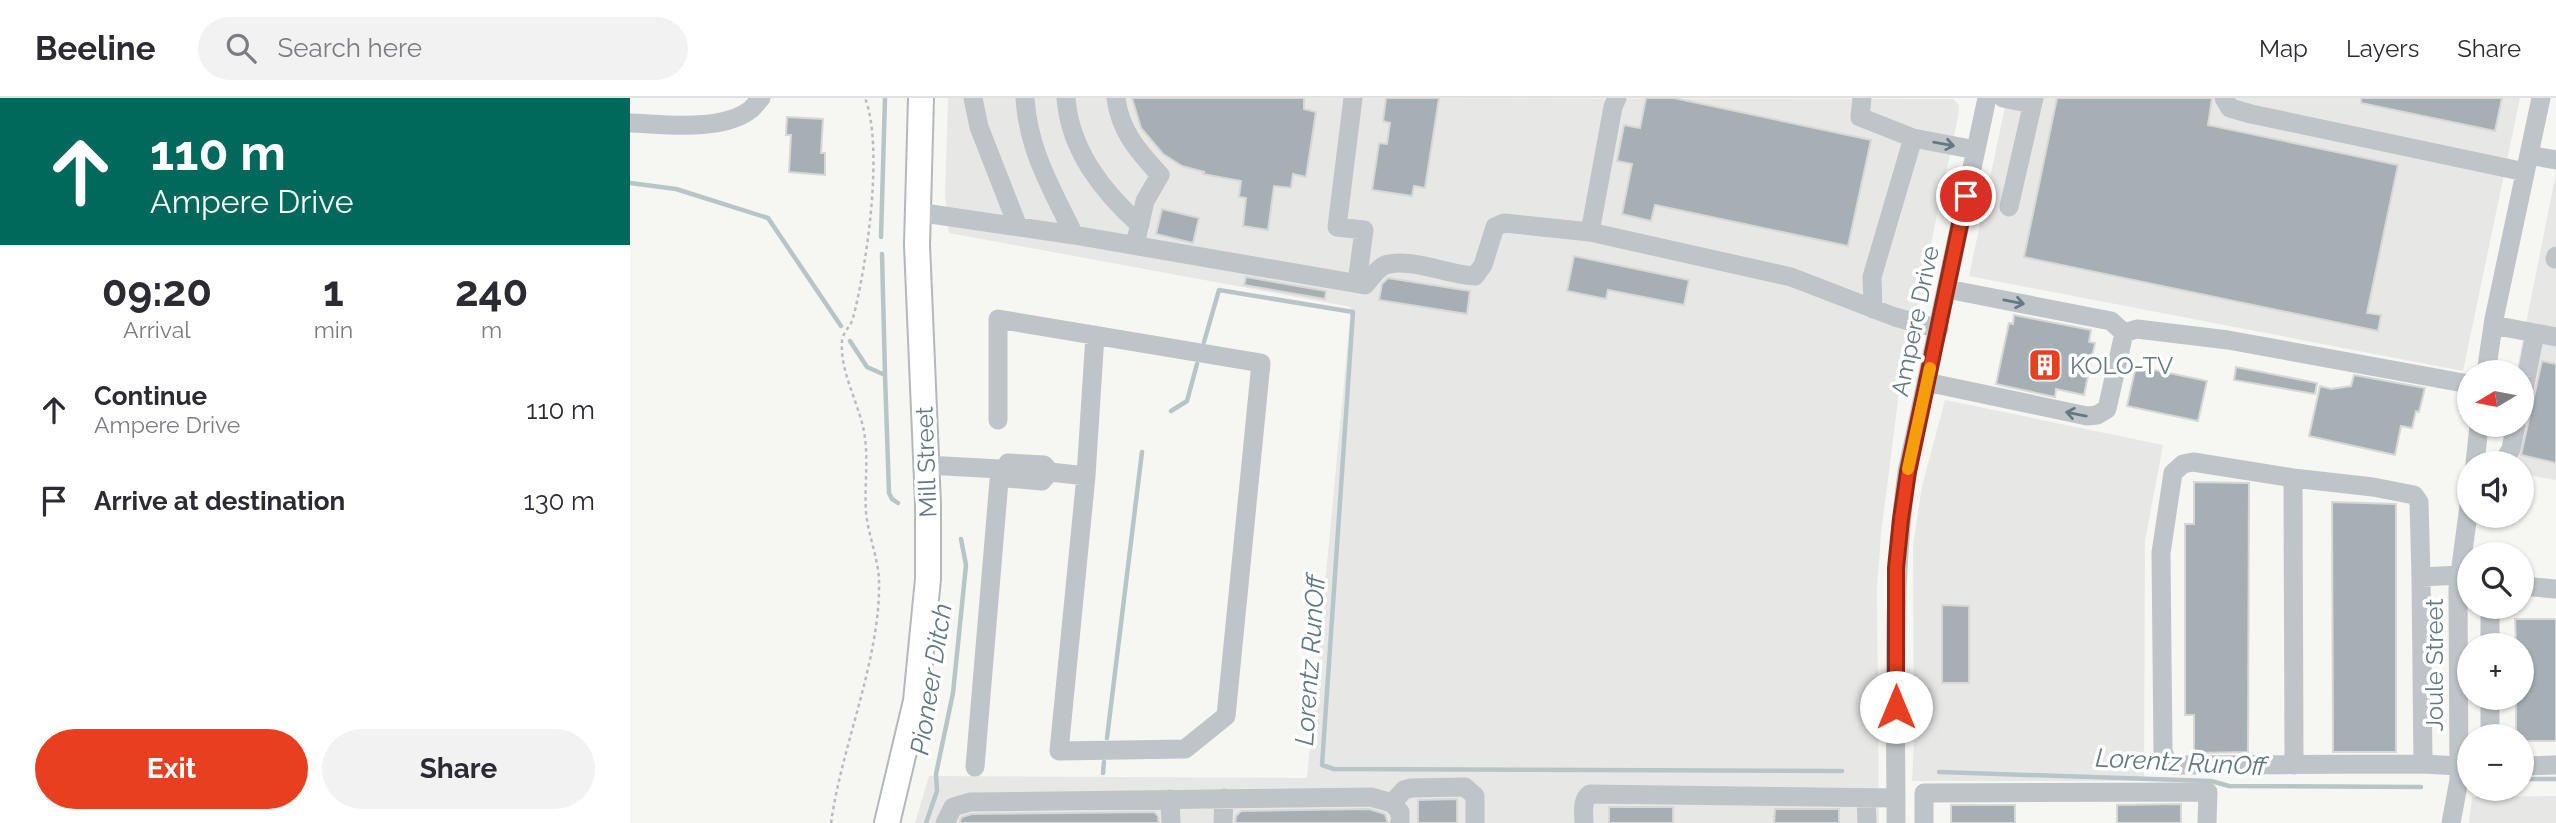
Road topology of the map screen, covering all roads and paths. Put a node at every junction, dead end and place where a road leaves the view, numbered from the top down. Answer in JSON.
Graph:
{"nodes":[{"id":1,"x":761,"y":98,"type":"edge"},
{"id":2,"x":865,"y":98,"type":"edge"},
{"id":3,"x":920,"y":98,"type":"edge"},
{"id":4,"x":973,"y":98,"type":"edge"},
{"id":5,"x":1025,"y":98,"type":"edge"},
{"id":6,"x":1066,"y":98,"type":"edge"},
{"id":7,"x":1116,"y":98,"type":"edge"},
{"id":8,"x":1353,"y":98,"type":"edge"},
{"id":9,"x":1617,"y":98,"type":"edge"},
{"id":10,"x":1862,"y":98,"type":"edge"},
{"id":11,"x":1987,"y":98,"type":"edge"},
{"id":12,"x":2003,"y":98,"type":"edge"},
{"id":13,"x":2224,"y":98,"type":"edge"},
{"id":14,"x":2541,"y":98,"type":"edge"},
{"id":15,"x":2033,"y":101,"type":"edge"},
{"id":16,"x":2252,"y":106,"type":"edge"},
{"id":17,"x":630,"y":123,"type":"edge"},
{"id":18,"x":1913,"y":138,"type":"junction"},
{"id":19,"x":1976,"y":150,"type":"junction"},
{"id":20,"x":2556,"y":160,"type":"edge"},
{"id":21,"x":2527,"y":163,"type":"junction"},
{"id":22,"x":2009,"y":207,"type":"dead end"},
{"id":23,"x":917,"y":212,"type":"junction"},
{"id":24,"x":1140,"y":225,"type":"junction"},
{"id":25,"x":1018,"y":227,"type":"junction"},
{"id":26,"x":1590,"y":232,"type":"junction"},
{"id":27,"x":1074,"y":235,"type":"junction"},
{"id":28,"x":1135,"y":245,"type":"junction"},
{"id":29,"x":1357,"y":283,"type":"junction"},
{"id":30,"x":1947,"y":289,"type":"junction"},
{"id":31,"x":1872,"y":309,"type":"junction"},
{"id":32,"x":2493,"y":325,"type":"junction"},
{"id":33,"x":1939,"y":328,"type":"junction"},
{"id":34,"x":2124,"y":333,"type":"junction"},
{"id":35,"x":2535,"y":333,"type":"junction"},
{"id":36,"x":1095,"y":335,"type":"junction"},
{"id":37,"x":2556,"y":337,"type":"edge"},
{"id":38,"x":2488,"y":360,"type":"edge"},
{"id":39,"x":2530,"y":360,"type":"edge"},
{"id":40,"x":1926,"y":382,"type":"junction"},
{"id":41,"x":2457,"y":382,"type":"edge"},
{"id":42,"x":998,"y":420,"type":"dead end"},
{"id":43,"x":926,"y":464,"type":"junction"},
{"id":44,"x":1002,"y":469,"type":"junction"},
{"id":45,"x":1086,"y":476,"type":"junction"},
{"id":46,"x":2293,"y":478,"type":"junction"},
{"id":47,"x":2421,"y":577,"type":"junction"},
{"id":48,"x":2457,"y":577,"type":"edge"},
{"id":49,"x":2534,"y":587,"type":"edge"},
{"id":50,"x":2556,"y":589,"type":"edge"},
{"id":51,"x":2463,"y":619,"type":"edge"},
{"id":52,"x":2462,"y":724,"type":"edge"},
{"id":53,"x":2457,"y":762,"type":"edge"},
{"id":54,"x":2423,"y":764,"type":"junction"},
{"id":55,"x":2294,"y":765,"type":"junction"},
{"id":56,"x":2556,"y":765,"type":"edge"},
{"id":57,"x":2534,"y":766,"type":"edge"},
{"id":58,"x":975,"y":767,"type":"dead end"},
{"id":59,"x":2457,"y":791,"type":"edge"},
{"id":60,"x":1924,"y":793,"type":"junction"},
{"id":61,"x":1896,"y":795,"type":"junction"},
{"id":62,"x":1224,"y":798,"type":"junction"},
{"id":63,"x":1866,"y":798,"type":"junction"},
{"id":64,"x":1170,"y":799,"type":"junction"},
{"id":65,"x":1392,"y":803,"type":"junction"},
{"id":66,"x":831,"y":823,"type":"edge"},
{"id":67,"x":887,"y":823,"type":"edge"},
{"id":68,"x":945,"y":823,"type":"edge"},
{"id":69,"x":1171,"y":823,"type":"edge"},
{"id":70,"x":1223,"y":823,"type":"edge"},
{"id":71,"x":1400,"y":823,"type":"edge"},
{"id":72,"x":1475,"y":823,"type":"edge"},
{"id":73,"x":1584,"y":823,"type":"edge"},
{"id":74,"x":1867,"y":823,"type":"edge"},
{"id":75,"x":1896,"y":823,"type":"edge"},
{"id":76,"x":1924,"y":823,"type":"edge"},
{"id":77,"x":2207,"y":823,"type":"edge"},
{"id":78,"x":2451,"y":823,"type":"edge"}],
"edges":[{"from":1,"to":17,"type":"street"},
{"from":2,"to":66,"type":"path"},
{"from":3,"to":23,"type":"main road","name":"Mill Street"},
{"from":4,"to":25,"type":"street"},
{"from":5,"to":27,"type":"street"},
{"from":6,"to":24,"type":"street"},
{"from":7,"to":24,"type":"street"},
{"from":8,"to":29,"type":"street"},
{"from":9,"to":26,"type":"street"},
{"from":10,"to":18,"type":"street"},
{"from":11,"to":19,"type":"street","name":"Ampere Drive"},
{"from":12,"to":15,"type":"street"},
{"from":13,"to":16,"type":"street"},
{"from":14,"to":21,"type":"street"},
{"from":15,"to":22,"type":"street"},
{"from":16,"to":21,"type":"street"},
{"from":18,"to":19,"type":"street","one_way":true},
{"from":18,"to":31,"type":"street"},
{"from":19,"to":30,"type":"street","name":"Ampere Drive"},
{"from":20,"to":21,"type":"street"},
{"from":21,"to":32,"type":"street"},
{"from":23,"to":25,"type":"street"},
{"from":23,"to":43,"type":"main road","name":"Mill Street"},
{"from":24,"to":28,"type":"street"},
{"from":25,"to":27,"type":"street"},
{"from":26,"to":29,"type":"street"},
{"from":26,"to":31,"type":"street"},
{"from":27,"to":28,"type":"street"},
{"from":28,"to":29,"type":"street"},
{"from":30,"to":33,"type":"street","name":"Ampere Drive"},
{"from":30,"to":34,"type":"street","one_way":true},
{"from":31,"to":33,"type":"street"},
{"from":32,"to":35,"type":"street"},
{"from":32,"to":38,"type":"street"},
{"from":33,"to":40,"type":"street","name":"Ampere Drive"},
{"from":34,"to":40,"type":"street","one_way":true},
{"from":34,"to":41,"type":"street"},
{"from":35,"to":37,"type":"street"},
{"from":35,"to":39,"type":"street"},
{"from":36,"to":42,"type":"street"},
{"from":36,"to":45,"type":"street"},
{"from":36,"to":45,"type":"street"},
{"from":40,"to":61,"type":"street","name":"Ampere Drive"},
{"from":43,"to":44,"type":"street"},
{"from":43,"to":67,"type":"main road","name":"Mill Street"},
{"from":44,"to":45,"type":"street"},
{"from":44,"to":58,"type":"street"},
{"from":46,"to":47,"type":"street"},
{"from":46,"to":55,"type":"street"},
{"from":46,"to":55,"type":"street"},
{"from":47,"to":48,"type":"street"},
{"from":47,"to":54,"type":"street"},
{"from":49,"to":50,"type":"street"},
{"from":51,"to":52,"type":"street","name":"Joule Street"},
{"from":53,"to":54,"type":"street"},
{"from":54,"to":55,"type":"street"},
{"from":56,"to":57,"type":"street"},
{"from":59,"to":78,"type":"street","name":"Joule Street"},
{"from":60,"to":61,"type":"street"},
{"from":60,"to":76,"type":"street"},
{"from":60,"to":77,"type":"street"},
{"from":61,"to":63,"type":"street"},
{"from":61,"to":75,"type":"street","name":"Ampere Drive"},
{"from":62,"to":64,"type":"street"},
{"from":62,"to":65,"type":"street"},
{"from":62,"to":70,"type":"street"},
{"from":63,"to":73,"type":"street"},
{"from":63,"to":74,"type":"street"},
{"from":64,"to":68,"type":"street"},
{"from":64,"to":69,"type":"street"},
{"from":65,"to":71,"type":"street"},
{"from":65,"to":72,"type":"street"}]}
